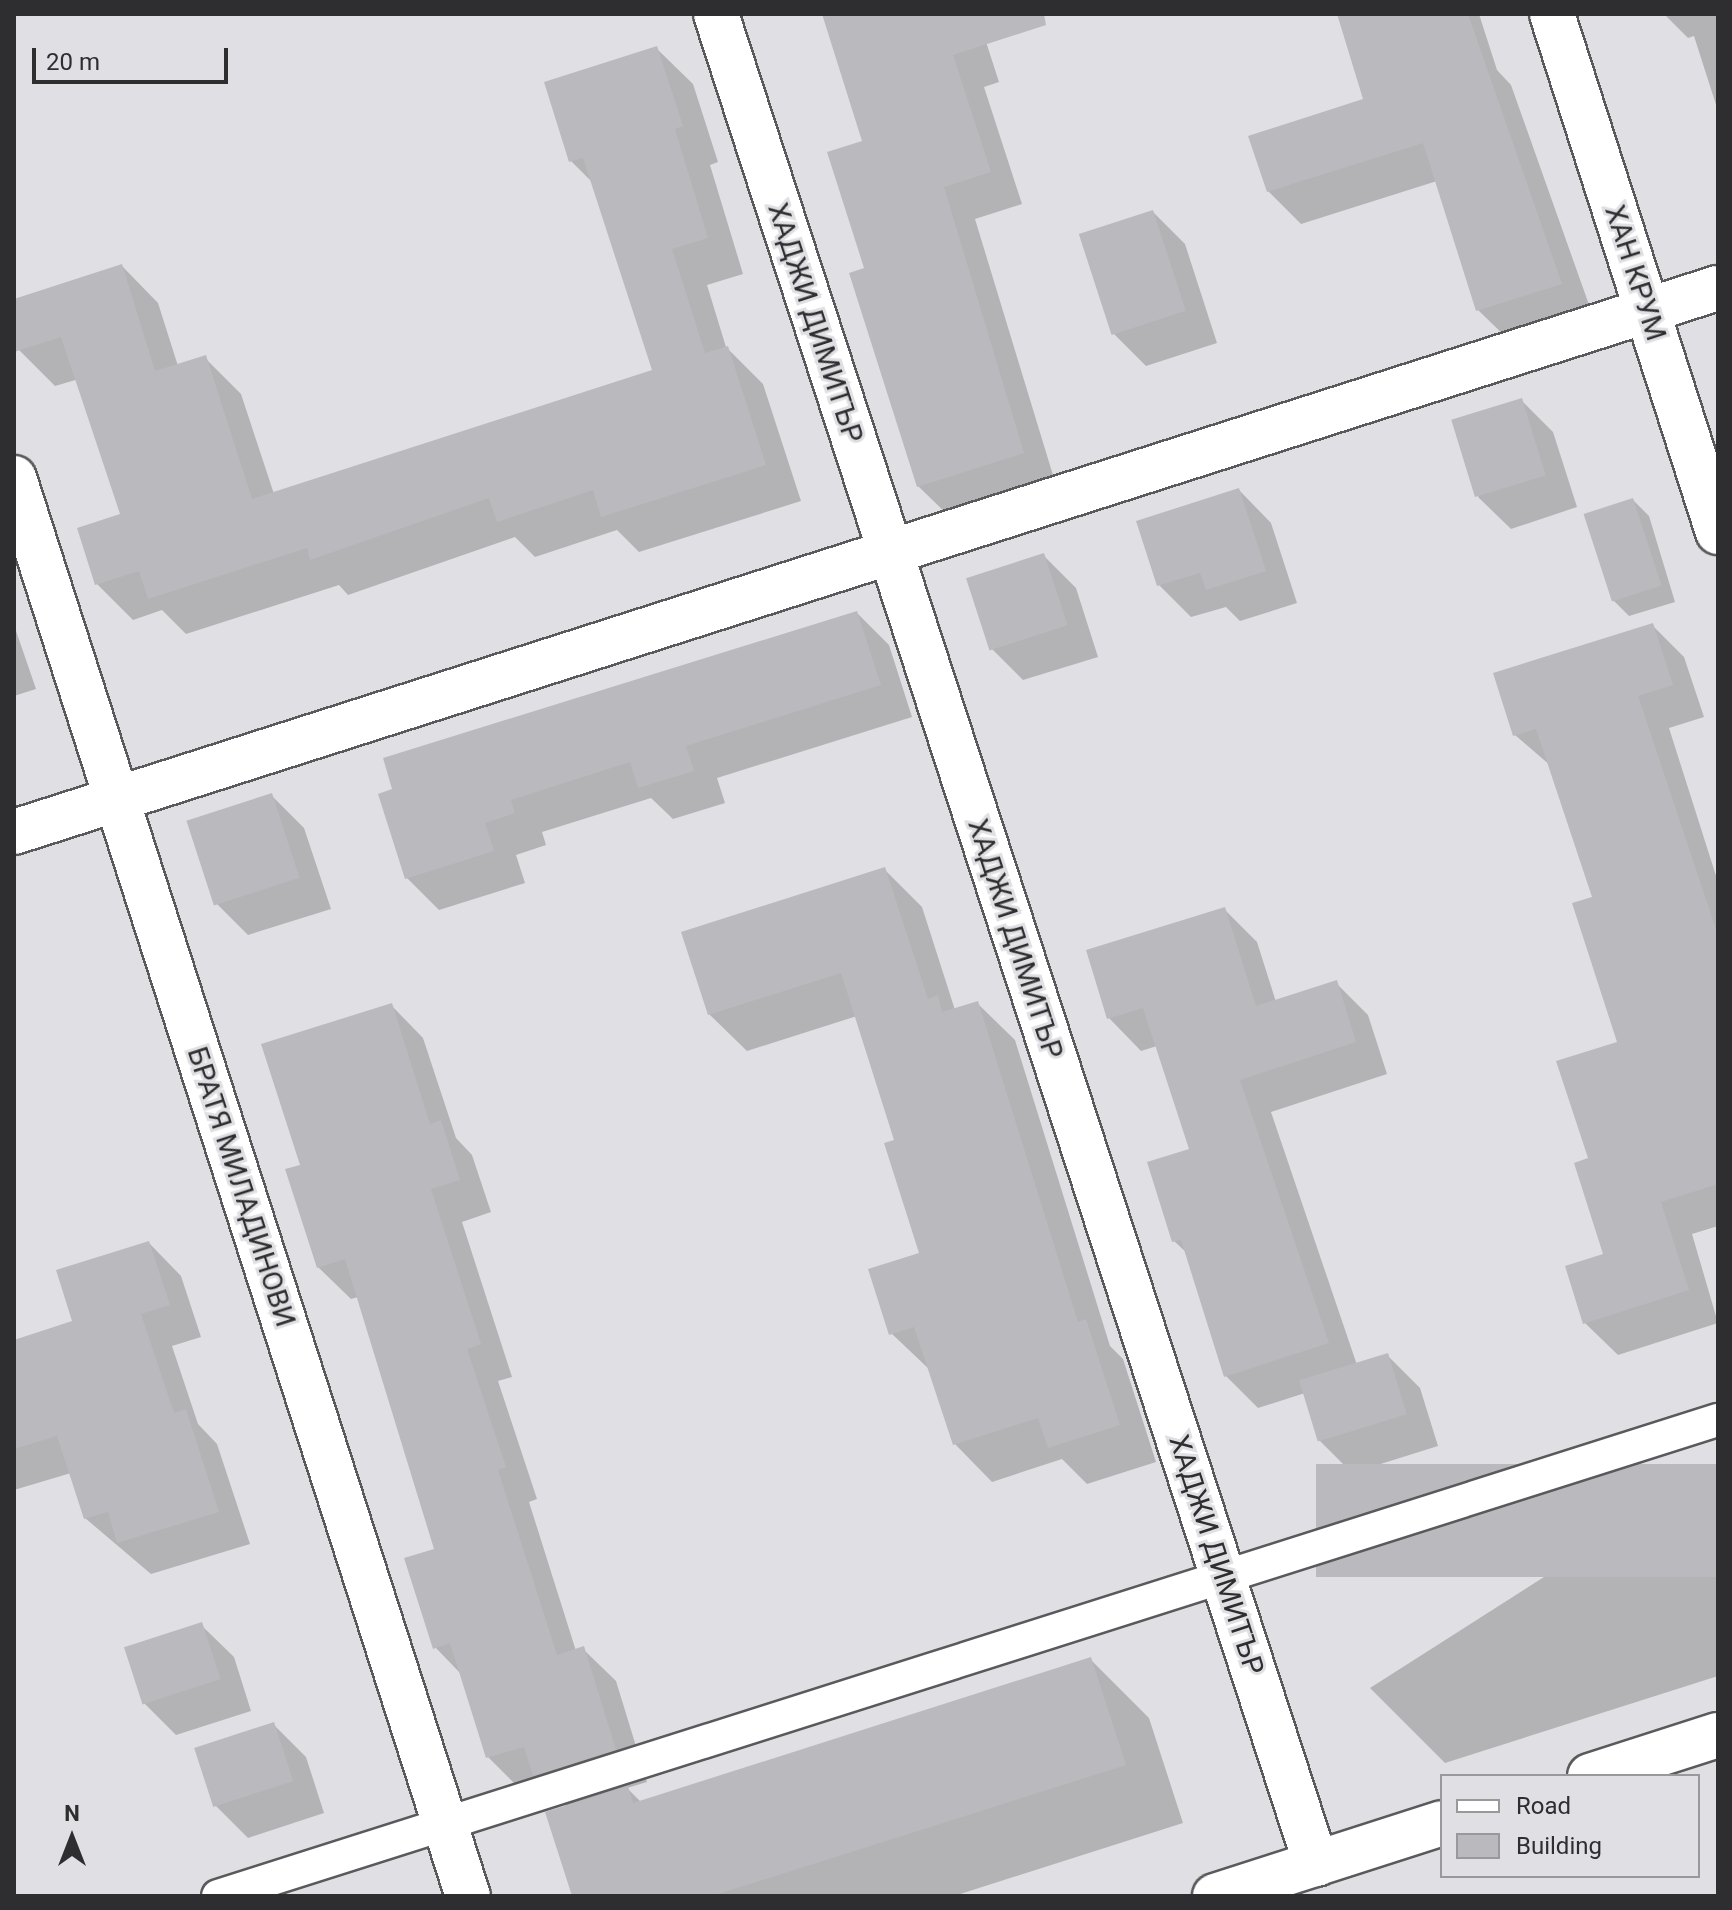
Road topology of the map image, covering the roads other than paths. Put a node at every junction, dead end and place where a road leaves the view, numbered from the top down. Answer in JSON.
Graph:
{"nodes":[{"id":1,"x":716,"y":14,"type":"edge"},
{"id":2,"x":1552,"y":14,"type":"edge"},
{"id":3,"x":1718,"y":288,"type":"edge"},
{"id":4,"x":1648,"y":314,"type":"junction"},
{"id":5,"x":14,"y":478,"type":"edge"},
{"id":6,"x":1718,"y":532,"type":"edge"},
{"id":7,"x":889,"y":554,"type":"junction"},
{"id":8,"x":117,"y":800,"type":"junction"},
{"id":9,"x":14,"y":832,"type":"edge"},
{"id":10,"x":1718,"y":1420,"type":"edge"},
{"id":11,"x":1222,"y":1574,"type":"junction"},
{"id":12,"x":1718,"y":1735,"type":"edge"},
{"id":13,"x":1596,"y":1774,"type":"edge"},
{"id":14,"x":1440,"y":1824,"type":"edge"},
{"id":15,"x":445,"y":1825,"type":"junction"},
{"id":16,"x":1316,"y":1864,"type":"junction"},
{"id":17,"x":218,"y":1896,"type":"edge"},
{"id":18,"x":468,"y":1896,"type":"edge"},
{"id":19,"x":1215,"y":1896,"type":"edge"}],
"edges":[{"from":1,"to":7,"type":"street","name":"ХАДЖИ ДИМИТЪР"},
{"from":2,"to":4,"type":"street","name":"ХАН КРУМ"},
{"from":3,"to":4,"type":"street"},
{"from":4,"to":6,"type":"street","name":"ХАН КРУМ"},
{"from":4,"to":7,"type":"street"},
{"from":5,"to":8,"type":"street","name":"БРАТЯ МИЛАДИНОВИ"},
{"from":7,"to":8,"type":"street"},
{"from":7,"to":11,"type":"street","name":"ХАДЖИ ДИМИТЪР"},
{"from":8,"to":9,"type":"street"},
{"from":8,"to":15,"type":"street","name":"БРАТЯ МИЛАДИНОВИ"},
{"from":10,"to":11,"type":"lane"},
{"from":11,"to":15,"type":"lane"},
{"from":11,"to":16,"type":"street","name":"ХАДЖИ ДИМИТЪР"},
{"from":12,"to":13,"type":"street"},
{"from":14,"to":16,"type":"street"},
{"from":15,"to":17,"type":"lane"},
{"from":15,"to":18,"type":"street","name":"БРАТЯ МИЛАДИНОВИ"},
{"from":16,"to":19,"type":"street"}]}
